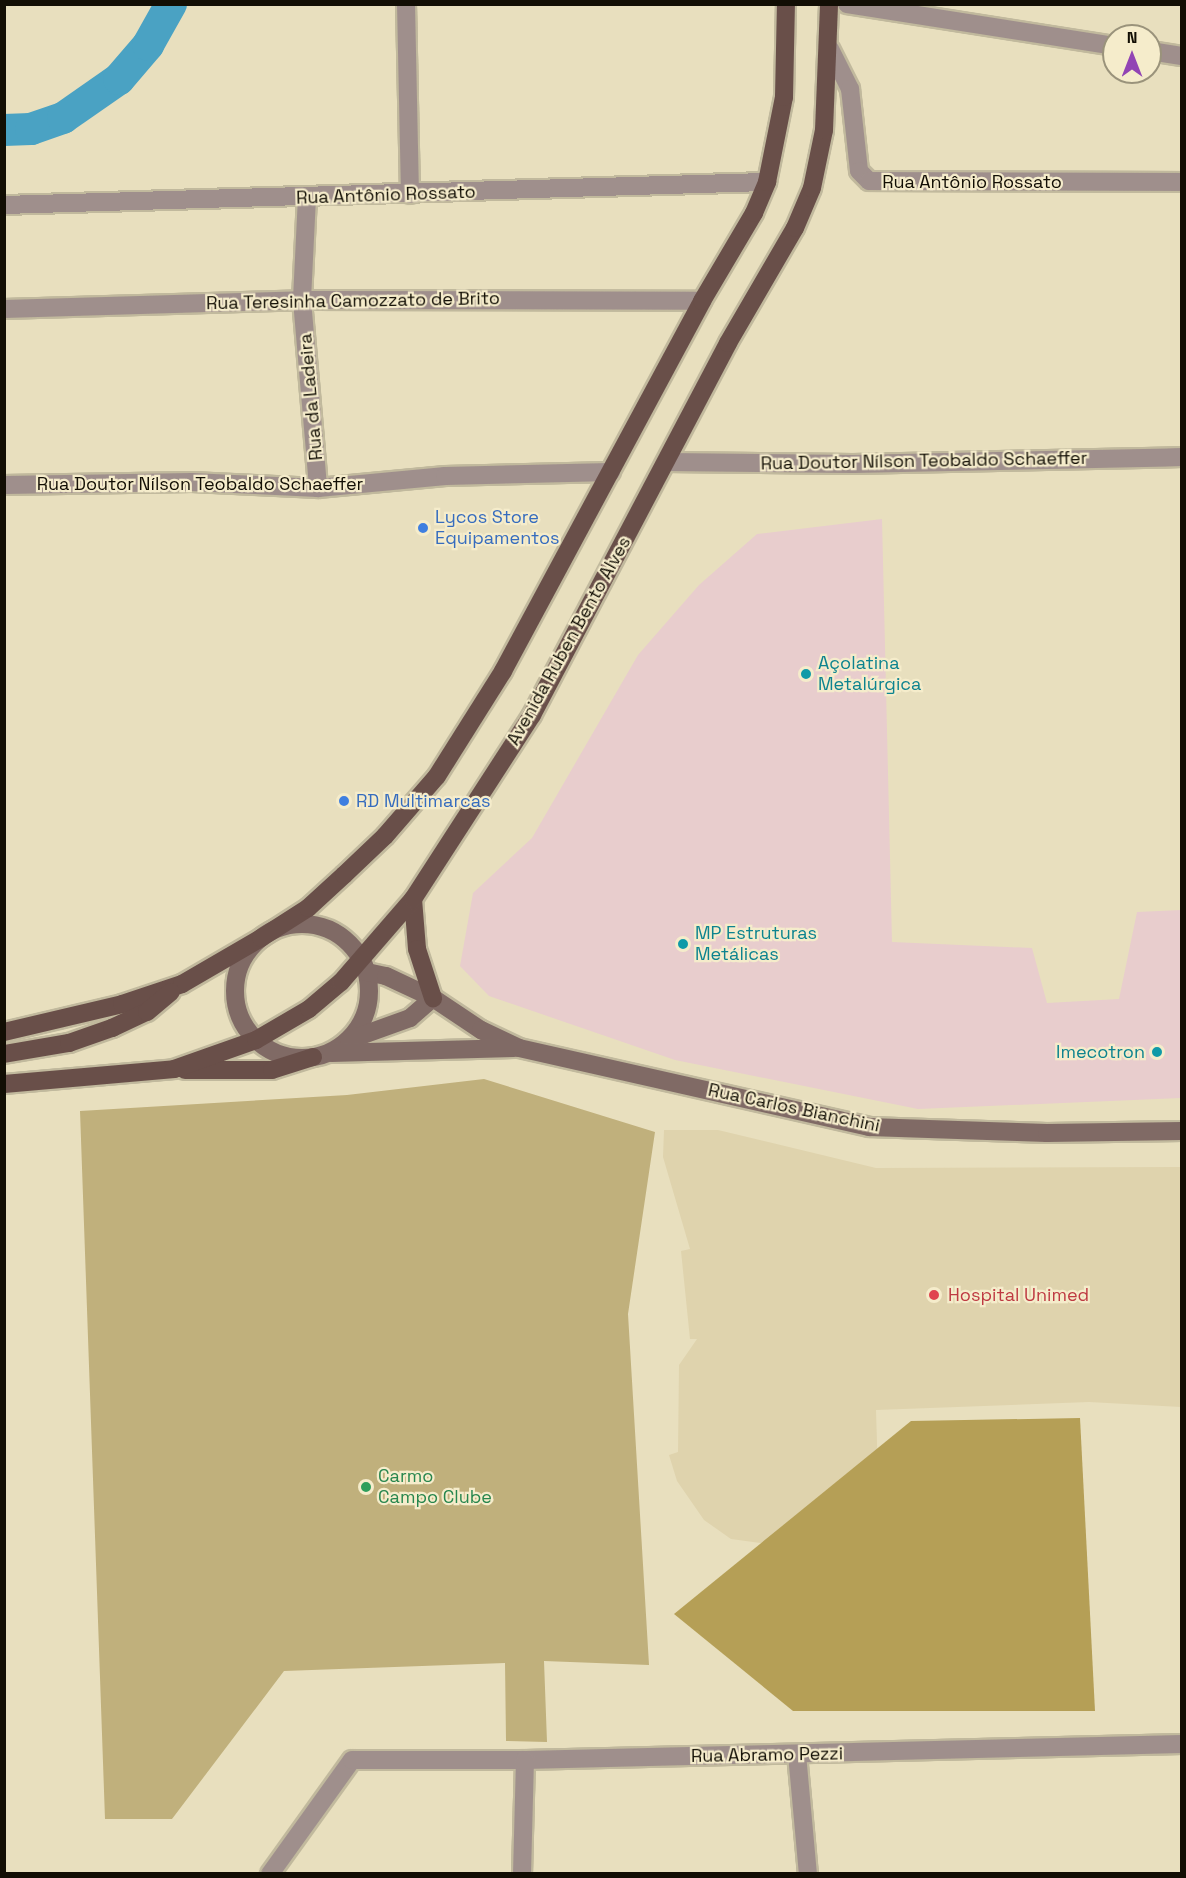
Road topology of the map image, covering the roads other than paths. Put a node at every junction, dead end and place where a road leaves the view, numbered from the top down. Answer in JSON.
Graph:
{"nodes":[{"id":1,"x":406,"y":4,"type":"edge"},
{"id":2,"x":786,"y":4,"type":"edge"},
{"id":3,"x":829,"y":4,"type":"edge"},
{"id":4,"x":847,"y":4,"type":"edge"},
{"id":5,"x":1102,"y":43,"type":"edge"},
{"id":6,"x":830,"y":50,"type":"junction"},
{"id":7,"x":1162,"y":53,"type":"edge"},
{"id":8,"x":1182,"y":56,"type":"edge"},
{"id":9,"x":767,"y":182,"type":"junction"},
{"id":10,"x":1182,"y":182,"type":"edge"},
{"id":11,"x":410,"y":194,"type":"junction"},
{"id":12,"x":307,"y":197,"type":"junction"},
{"id":13,"x":4,"y":205,"type":"edge"},
{"id":14,"x":302,"y":300,"type":"junction"},
{"id":15,"x":702,"y":301,"type":"junction"},
{"id":16,"x":4,"y":309,"type":"edge"},
{"id":17,"x":1182,"y":457,"type":"edge"},
{"id":18,"x":666,"y":462,"type":"junction"},
{"id":19,"x":611,"y":472,"type":"junction"},
{"id":20,"x":4,"y":485,"type":"edge"},
{"id":21,"x":318,"y":488,"type":"junction"},
{"id":22,"x":412,"y":899,"type":"junction"},
{"id":23,"x":261,"y":938,"type":"junction"},
{"id":24,"x":364,"y":965,"type":"junction"},
{"id":25,"x":182,"y":984,"type":"junction"},
{"id":26,"x":434,"y":998,"type":"junction"},
{"id":27,"x":4,"y":1032,"type":"edge"},
{"id":28,"x":256,"y":1040,"type":"junction"},
{"id":29,"x":348,"y":1040,"type":"junction"},
{"id":30,"x":519,"y":1048,"type":"junction"},
{"id":31,"x":4,"y":1054,"type":"edge"},
{"id":32,"x":322,"y":1055,"type":"junction"},
{"id":33,"x":174,"y":1069,"type":"junction"},
{"id":34,"x":4,"y":1084,"type":"edge"},
{"id":35,"x":1182,"y":1131,"type":"edge"},
{"id":36,"x":1182,"y":1744,"type":"edge"},
{"id":37,"x":797,"y":1754,"type":"junction"},
{"id":38,"x":525,"y":1760,"type":"junction"},
{"id":39,"x":270,"y":1874,"type":"edge"},
{"id":40,"x":522,"y":1874,"type":"edge"},
{"id":41,"x":808,"y":1874,"type":"edge"}],
"edges":[{"from":1,"to":11,"type":"street"},
{"from":2,"to":9,"type":"main road"},
{"from":3,"to":6,"type":"main road","name":"Avenida Ruben Bento Alves"},
{"from":4,"to":5,"type":"street"},
{"from":6,"to":10,"type":"street","name":"Rua Antônio Rossato"},
{"from":6,"to":18,"type":"main road","name":"Avenida Ruben Bento Alves"},
{"from":7,"to":8,"type":"street"},
{"from":9,"to":11,"type":"street","name":"Rua Antônio Rossato"},
{"from":9,"to":15,"type":"main road"},
{"from":11,"to":12,"type":"street","name":"Rua Antônio Rossato"},
{"from":12,"to":13,"type":"street","name":"Rua Antônio Rossato"},
{"from":12,"to":14,"type":"street","name":"Rua da Ladeira"},
{"from":14,"to":15,"type":"street","name":"Rua Teresinha Camozzato de Brito"},
{"from":14,"to":16,"type":"street","name":"Rua Teresinha Camozzato de Brito"},
{"from":14,"to":21,"type":"street","name":"Rua da Ladeira"},
{"from":15,"to":19,"type":"main road"},
{"from":17,"to":18,"type":"street","name":"Rua Doutor Nílson Teobaldo Schaeffer"},
{"from":18,"to":22,"type":"main road","name":"Avenida Ruben Bento Alves"},
{"from":19,"to":21,"type":"street","name":"Rua Doutor Nílson Teobaldo Schaeffer"},
{"from":19,"to":23,"type":"main road"},
{"from":20,"to":21,"type":"street","name":"Rua Doutor Nílson Teobaldo Schaeffer"},
{"from":22,"to":24,"type":"main road","name":"Avenida Ruben Bento Alves"},
{"from":22,"to":26,"type":"main road"},
{"from":23,"to":24,"type":"street"},
{"from":23,"to":25,"type":"main road"},
{"from":23,"to":28,"type":"street"},
{"from":24,"to":26,"type":"street","name":"Rua Carlos Bianchini"},
{"from":24,"to":28,"type":"main road","name":"Avenida Ruben Bento Alves"},
{"from":24,"to":29,"type":"street"},
{"from":25,"to":27,"type":"main road"},
{"from":25,"to":31,"type":"main road"},
{"from":26,"to":29,"type":"street"},
{"from":26,"to":30,"type":"street","name":"Rua Carlos Bianchini"},
{"from":28,"to":32,"type":"street","name":"Rua Carlos Bianchini"},
{"from":28,"to":33,"type":"main road","name":"Avenida Ruben Bento Alves"},
{"from":29,"to":32,"type":"street"},
{"from":30,"to":32,"type":"street","name":"Rua Carlos Bianchini"},
{"from":30,"to":35,"type":"street","name":"Rua Carlos Bianchini"},
{"from":32,"to":33,"type":"main road"},
{"from":33,"to":34,"type":"main road","name":"Avenida Ruben Bento Alves"},
{"from":36,"to":37,"type":"street","name":"Rua Abramo Pezzi"},
{"from":37,"to":38,"type":"street","name":"Rua Abramo Pezzi"},
{"from":37,"to":41,"type":"street"},
{"from":38,"to":39,"type":"street","name":"Rua Abramo Pezzi"},
{"from":38,"to":40,"type":"street"}]}
